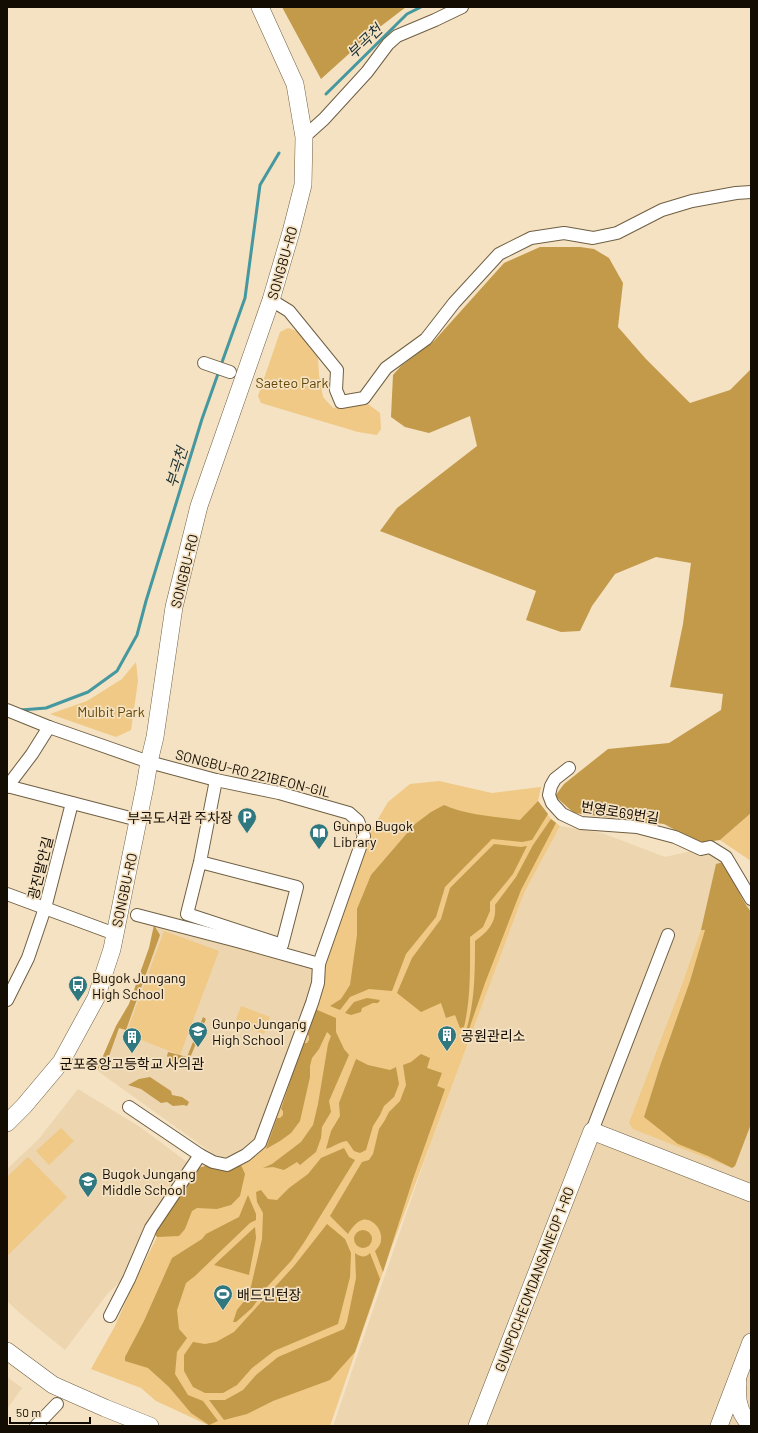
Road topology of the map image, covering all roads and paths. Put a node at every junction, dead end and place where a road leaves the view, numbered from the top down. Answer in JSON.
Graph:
{"nodes":[{"id":1,"x":260,"y":7,"type":"edge"},
{"id":2,"x":462,"y":7,"type":"edge"},
{"id":3,"x":304,"y":137,"type":"junction"},
{"id":4,"x":751,"y":192,"type":"edge"},
{"id":5,"x":271,"y":300,"type":"junction"},
{"id":6,"x":204,"y":363,"type":"dead end"},
{"id":7,"x":230,"y":372,"type":"dead end"},
{"id":8,"x":7,"y":710,"type":"edge"},
{"id":9,"x":49,"y":727,"type":"junction"},
{"id":10,"x":149,"y":762,"type":"junction"},
{"id":11,"x":569,"y":768,"type":"dead end"},
{"id":12,"x":216,"y":780,"type":"junction"},
{"id":13,"x":7,"y":787,"type":"edge"},
{"id":14,"x":72,"y":803,"type":"junction"},
{"id":15,"x":138,"y":820,"type":"junction"},
{"id":16,"x":200,"y":862,"type":"junction"},
{"id":17,"x":7,"y":894,"type":"edge"},
{"id":18,"x":751,"y":899,"type":"edge"},
{"id":19,"x":45,"y":908,"type":"junction"},
{"id":20,"x":138,"y":915,"type":"dead end"},
{"id":21,"x":115,"y":934,"type":"junction"},
{"id":22,"x":668,"y":935,"type":"dead end"},
{"id":23,"x":319,"y":964,"type":"junction"},
{"id":24,"x":7,"y":1000,"type":"edge"},
{"id":25,"x":129,"y":1107,"type":"dead end"},
{"id":26,"x":7,"y":1123,"type":"edge"},
{"id":27,"x":592,"y":1131,"type":"junction"},
{"id":28,"x":200,"y":1156,"type":"junction"},
{"id":29,"x":751,"y":1193,"type":"edge"},
{"id":30,"x":110,"y":1316,"type":"dead end"},
{"id":31,"x":751,"y":1342,"type":"edge"},
{"id":32,"x":7,"y":1351,"type":"edge"},
{"id":33,"x":739,"y":1375,"type":"junction"},
{"id":34,"x":57,"y":1404,"type":"dead end"},
{"id":35,"x":751,"y":1425,"type":"edge"},
{"id":36,"x":36,"y":1426,"type":"edge"},
{"id":37,"x":150,"y":1426,"type":"edge"},
{"id":38,"x":477,"y":1426,"type":"edge"},
{"id":39,"x":718,"y":1426,"type":"edge"}],
"edges":[{"from":1,"to":3,"type":"street","name":"SONGBU-RO"},
{"from":2,"to":3,"type":"street"},
{"from":3,"to":5,"type":"street","name":"SONGBU-RO"},
{"from":4,"to":5,"type":"street"},
{"from":5,"to":10,"type":"street","name":"SONGBU-RO"},
{"from":6,"to":7,"type":"street"},
{"from":8,"to":9,"type":"street","name":"SONGBU-RO 221BEON-GIL"},
{"from":9,"to":10,"type":"street","name":"SONGBU-RO 221BEON-GIL"},
{"from":9,"to":13,"type":"street"},
{"from":10,"to":12,"type":"street","name":"SONGBU-RO 221BEON-GIL"},
{"from":10,"to":15,"type":"street","name":"SONGBU-RO"},
{"from":11,"to":18,"type":"street","name":"번영로69번길"},
{"from":12,"to":16,"type":"street"},
{"from":12,"to":23,"type":"street","name":"SONGBU-RO 221BEON-GIL"},
{"from":13,"to":14,"type":"street"},
{"from":14,"to":15,"type":"street"},
{"from":14,"to":19,"type":"street","name":"광진말안길"},
{"from":15,"to":21,"type":"street","name":"SONGBU-RO"},
{"from":16,"to":16,"type":"street"},
{"from":17,"to":19,"type":"street"},
{"from":19,"to":21,"type":"street"},
{"from":19,"to":24,"type":"street","name":"광진말안길"},
{"from":20,"to":23,"type":"street"},
{"from":21,"to":26,"type":"street","name":"SONGBU-RO"},
{"from":22,"to":27,"type":"street","name":"GUNPOCHEOMDANSANEOP 1-RO"},
{"from":23,"to":28,"type":"street"},
{"from":25,"to":28,"type":"street"},
{"from":27,"to":29,"type":"street"},
{"from":27,"to":38,"type":"street","name":"GUNPOCHEOMDANSANEOP 1-RO"},
{"from":28,"to":30,"type":"street"},
{"from":31,"to":33,"type":"street"},
{"from":32,"to":37,"type":"street"},
{"from":33,"to":35,"type":"street"},
{"from":33,"to":39,"type":"street"},
{"from":34,"to":36,"type":"street"}]}
